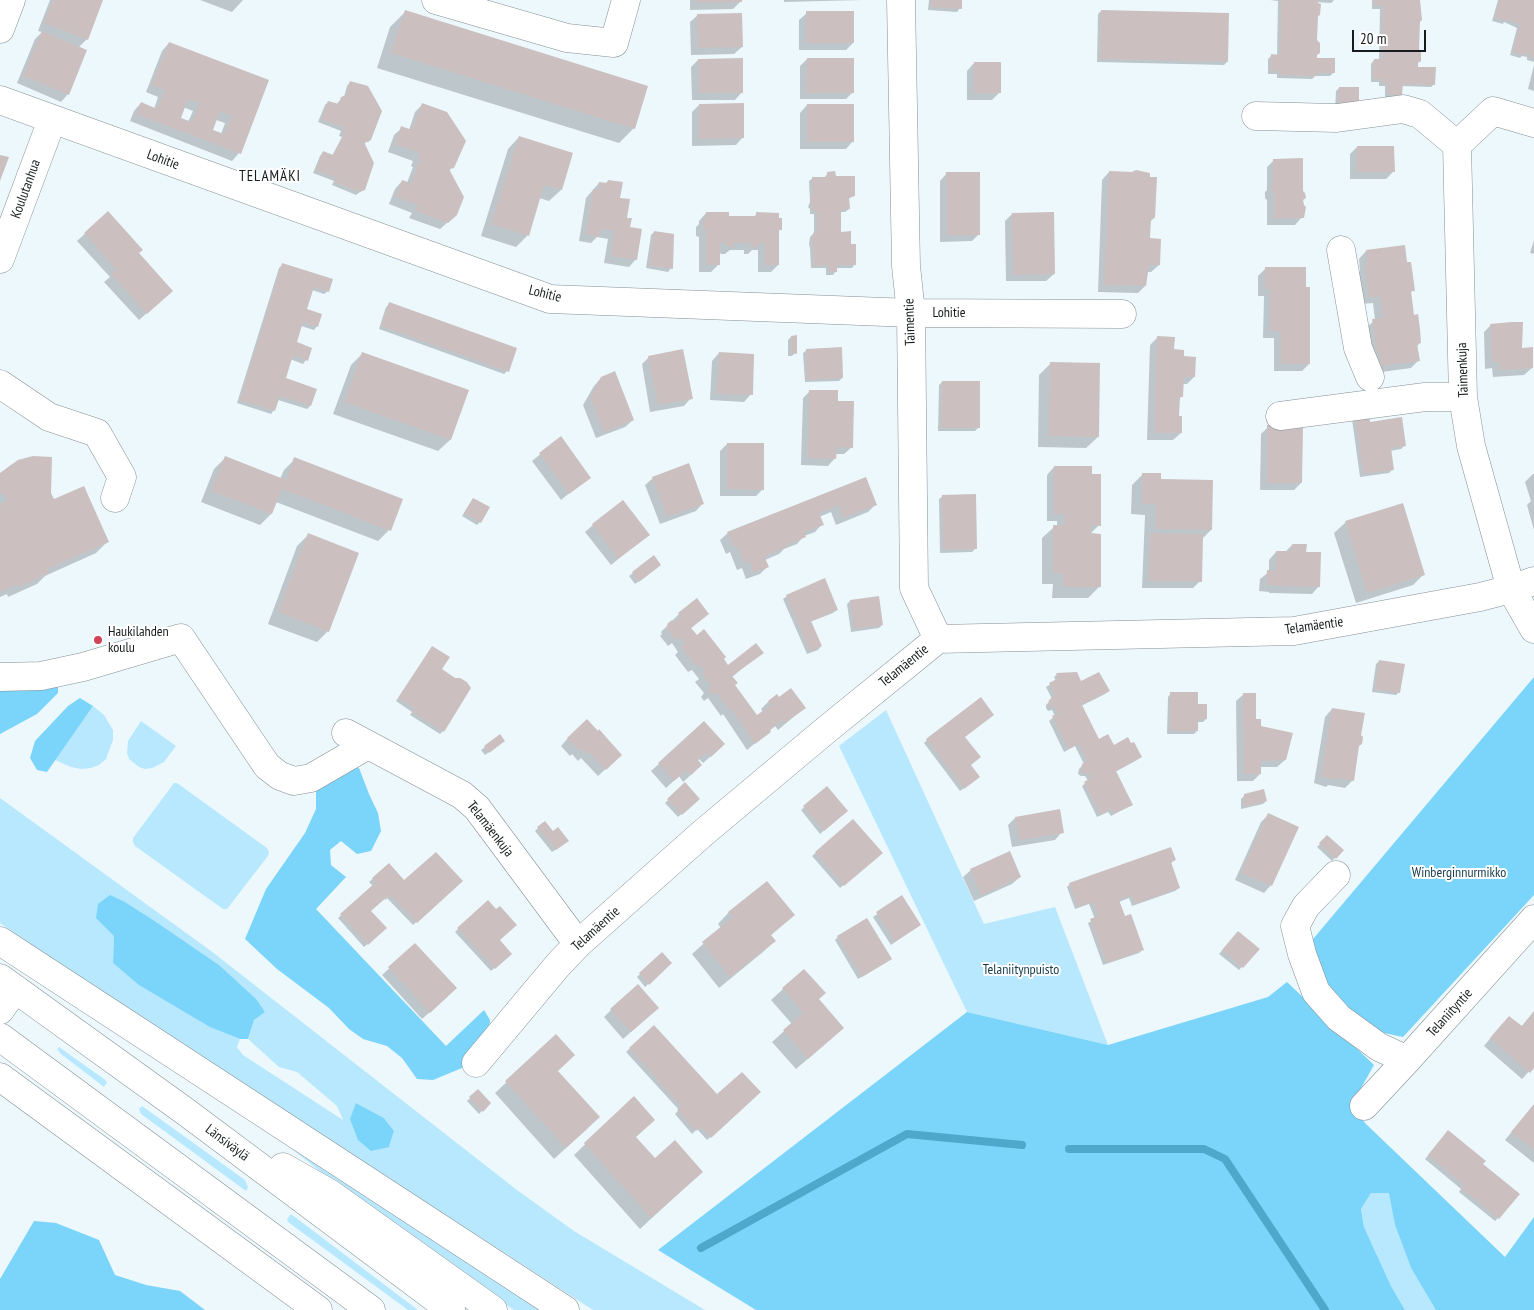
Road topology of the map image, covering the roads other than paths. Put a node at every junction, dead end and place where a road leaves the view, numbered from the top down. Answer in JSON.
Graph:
{"nodes":[{"id":1,"x":10,"y":0,"type":"edge"},
{"id":2,"x":436,"y":0,"type":"edge"},
{"id":3,"x":626,"y":0,"type":"edge"},
{"id":4,"x":901,"y":0,"type":"edge"},
{"id":5,"x":0,"y":29,"type":"edge"},
{"id":6,"x":0,"y":100,"type":"edge"},
{"id":7,"x":1256,"y":116,"type":"dead end"},
{"id":8,"x":52,"y":120,"type":"junction"},
{"id":9,"x":1534,"y":123,"type":"edge"},
{"id":10,"x":1457,"y":145,"type":"junction"},
{"id":11,"x":1341,"y":250,"type":"dead end"},
{"id":12,"x":0,"y":259,"type":"edge"},
{"id":13,"x":910,"y":313,"type":"junction"},
{"id":14,"x":1122,"y":314,"type":"dead end"},
{"id":15,"x":1370,"y":378,"type":"dead end"},
{"id":16,"x":0,"y":384,"type":"edge"},
{"id":17,"x":1463,"y":396,"type":"junction"},
{"id":18,"x":1280,"y":416,"type":"dead end"},
{"id":19,"x":115,"y":498,"type":"dead end"},
{"id":20,"x":1523,"y":586,"type":"edge"},
{"id":21,"x":1534,"y":630,"type":"edge"},
{"id":22,"x":938,"y":638,"type":"junction"},
{"id":23,"x":0,"y":676,"type":"edge"},
{"id":24,"x":1336,"y":875,"type":"dead end"},
{"id":25,"x":1534,"y":918,"type":"edge"},
{"id":26,"x":0,"y":941,"type":"edge"},
{"id":27,"x":578,"y":944,"type":"junction"},
{"id":28,"x":5,"y":992,"type":"edge"},
{"id":29,"x":0,"y":1037,"type":"edge"},
{"id":30,"x":1407,"y":1060,"type":"junction"},
{"id":31,"x":476,"y":1063,"type":"dead end"},
{"id":32,"x":0,"y":1077,"type":"edge"},
{"id":33,"x":1364,"y":1106,"type":"dead end"},
{"id":34,"x":186,"y":1112,"type":"junction"},
{"id":35,"x":318,"y":1310,"type":"edge"},
{"id":36,"x":371,"y":1310,"type":"edge"},
{"id":37,"x":451,"y":1310,"type":"edge"},
{"id":38,"x":493,"y":1310,"type":"edge"},
{"id":39,"x":565,"y":1310,"type":"edge"}],
"edges":[{"from":1,"to":5,"type":"main road"},
{"from":2,"to":3,"type":"main road"},
{"from":4,"to":13,"type":"main road","name":"Taimentie"},
{"from":6,"to":8,"type":"main road","name":"Lohitie"},
{"from":7,"to":10,"type":"main road"},
{"from":8,"to":12,"type":"main road","name":"Koulutanhua"},
{"from":8,"to":13,"type":"main road","name":"Lohitie"},
{"from":9,"to":10,"type":"main road"},
{"from":10,"to":17,"type":"main road","name":"Taimenkuja"},
{"from":11,"to":15,"type":"main road"},
{"from":13,"to":14,"type":"main road","name":"Lohitie"},
{"from":13,"to":22,"type":"main road","name":"Taimentie"},
{"from":16,"to":19,"type":"main road"},
{"from":17,"to":18,"type":"main road"},
{"from":17,"to":20,"type":"main road","name":"Taimenkuja"},
{"from":20,"to":21,"type":"main road"},
{"from":20,"to":22,"type":"main road","name":"Telamäentie"},
{"from":22,"to":27,"type":"main road","name":"Telamäentie"},
{"from":23,"to":27,"type":"main road","name":"Telamäenkuja"},
{"from":24,"to":30,"type":"main road"},
{"from":25,"to":30,"type":"main road","name":"Telaniityntie"},
{"from":26,"to":39,"type":"main road"},
{"from":27,"to":31,"type":"main road","name":"Telamäentie"},
{"from":28,"to":34,"type":"main road","name":"Länsiväylä"},
{"from":29,"to":36,"type":"main road"},
{"from":30,"to":33,"type":"main road","name":"Telaniityntie"},
{"from":32,"to":35,"type":"main road"},
{"from":34,"to":37,"type":"main road","name":"Länsiväylä"},
{"from":34,"to":38,"type":"main road"}]}
